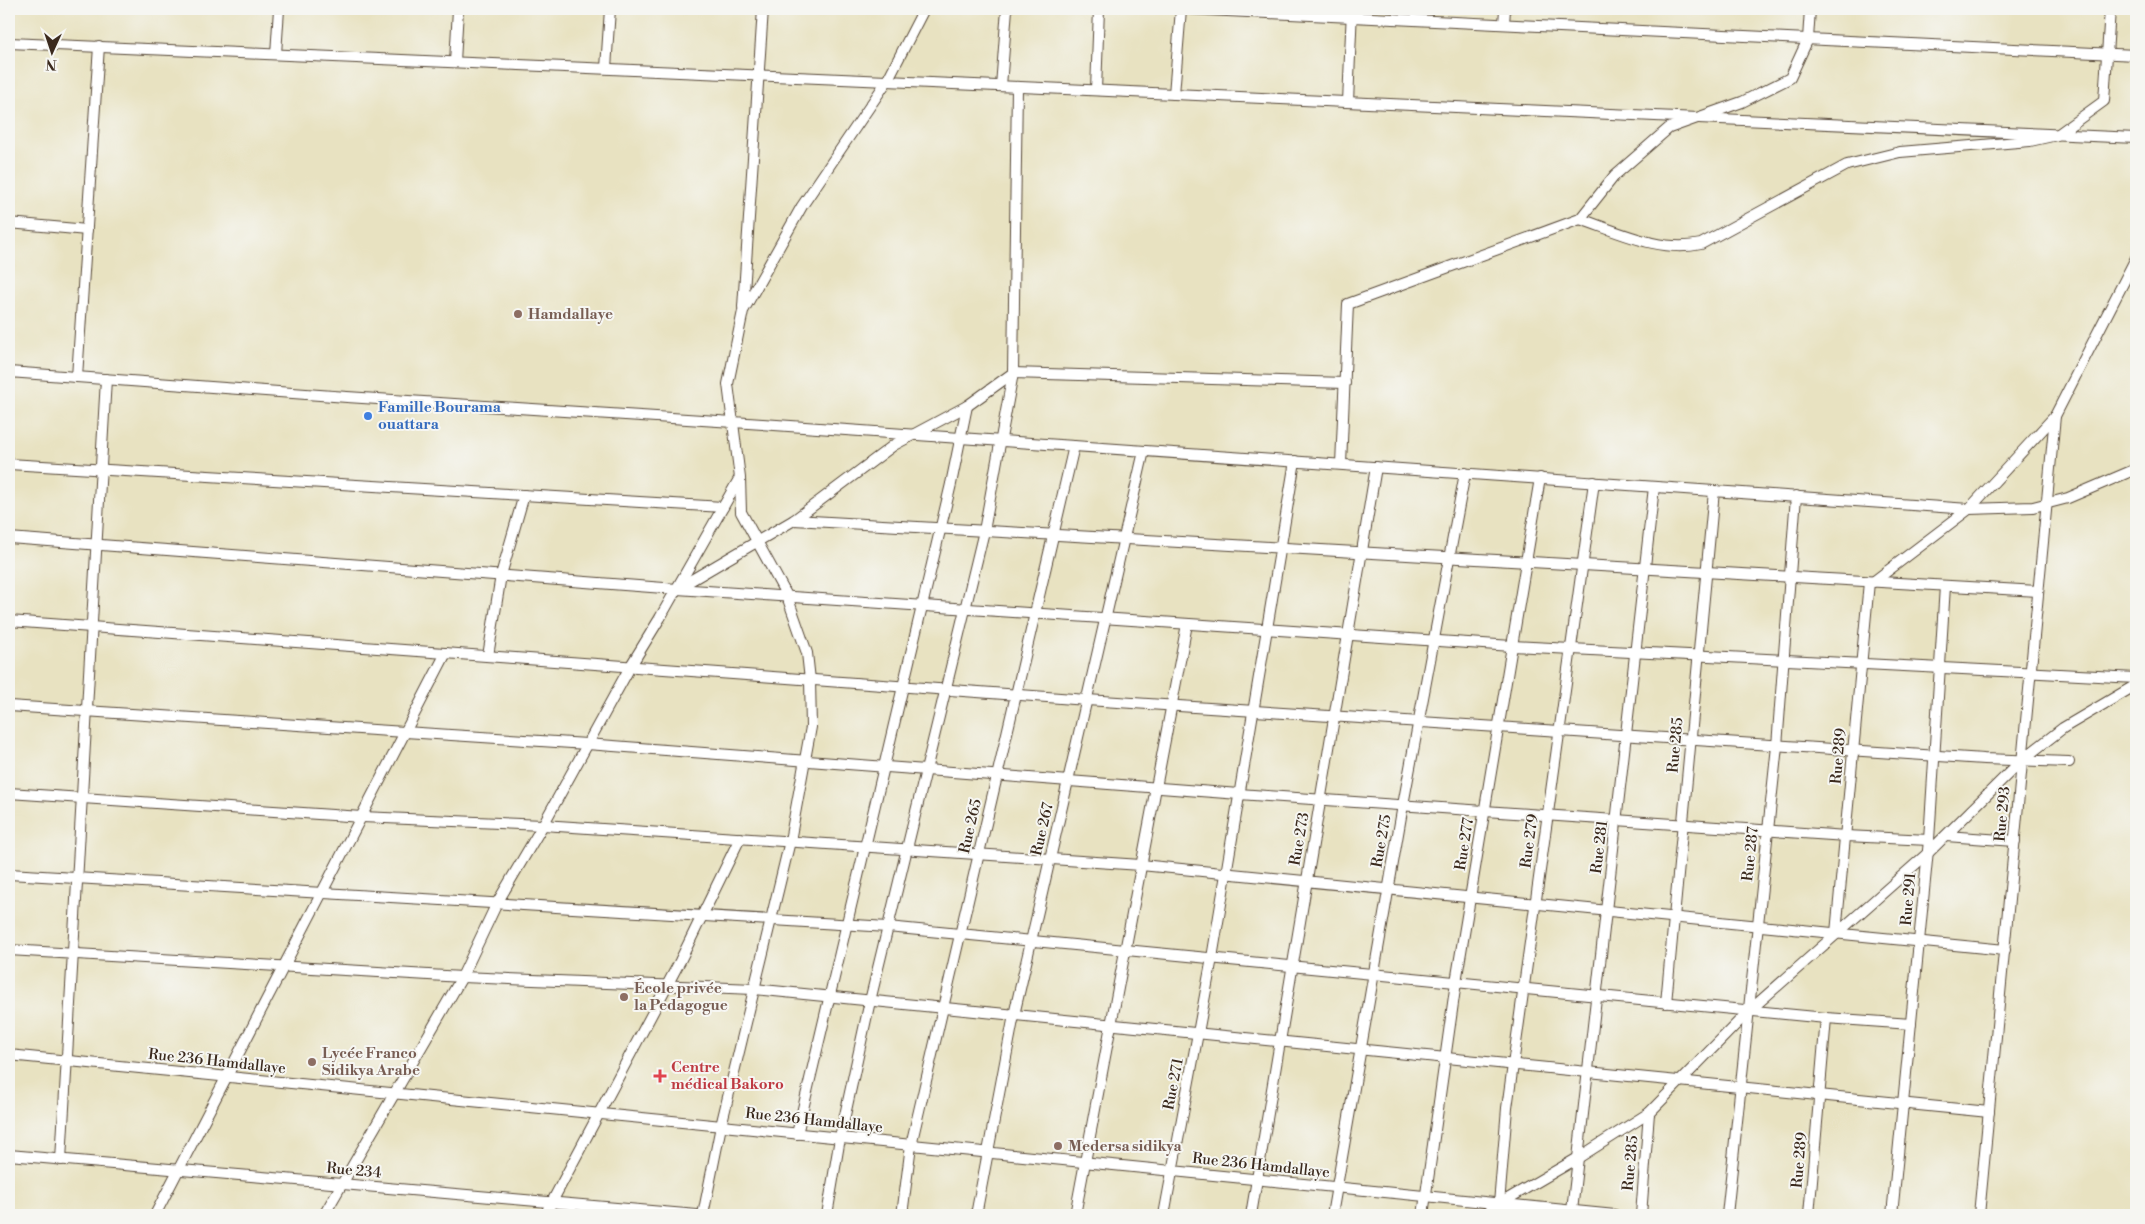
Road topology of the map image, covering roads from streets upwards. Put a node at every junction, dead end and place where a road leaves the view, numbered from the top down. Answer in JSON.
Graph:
{"nodes":[{"id":1,"x":279,"y":9,"type":"edge"},
{"id":2,"x":458,"y":9,"type":"edge"},
{"id":3,"x":610,"y":9,"type":"edge"},
{"id":4,"x":763,"y":9,"type":"edge"},
{"id":5,"x":924,"y":9,"type":"edge"},
{"id":6,"x":1007,"y":9,"type":"edge"},
{"id":7,"x":1100,"y":9,"type":"edge"},
{"id":8,"x":1181,"y":9,"type":"edge"},
{"id":9,"x":1186,"y":9,"type":"edge"},
{"id":10,"x":1506,"y":9,"type":"edge"},
{"id":11,"x":1810,"y":9,"type":"edge"},
{"id":12,"x":2110,"y":9,"type":"edge"},
{"id":13,"x":1352,"y":13,"type":"edge"},
{"id":14,"x":1504,"y":24,"type":"junction"},
{"id":15,"x":1808,"y":38,"type":"junction"},
{"id":16,"x":9,"y":42,"type":"edge"},
{"id":17,"x":99,"y":46,"type":"junction"},
{"id":18,"x":2107,"y":53,"type":"junction"},
{"id":19,"x":276,"y":54,"type":"junction"},
{"id":20,"x":2136,"y":55,"type":"edge"},
{"id":21,"x":455,"y":62,"type":"junction"},
{"id":22,"x":606,"y":68,"type":"junction"},
{"id":23,"x":758,"y":76,"type":"junction"},
{"id":24,"x":887,"y":80,"type":"junction"},
{"id":25,"x":1000,"y":86,"type":"junction"},
{"id":26,"x":1017,"y":87,"type":"junction"},
{"id":27,"x":1096,"y":90,"type":"junction"},
{"id":28,"x":1174,"y":94,"type":"junction"},
{"id":29,"x":1348,"y":102,"type":"junction"},
{"id":30,"x":1700,"y":118,"type":"junction"},
{"id":31,"x":2057,"y":135,"type":"junction"},
{"id":32,"x":2136,"y":138,"type":"edge"},
{"id":33,"x":1580,"y":219,"type":"junction"},
{"id":34,"x":9,"y":223,"type":"edge"},
{"id":35,"x":87,"y":230,"type":"junction"},
{"id":36,"x":2136,"y":258,"type":"edge"},
{"id":37,"x":743,"y":311,"type":"junction"},
{"id":38,"x":9,"y":372,"type":"edge"},
{"id":39,"x":1013,"y":373,"type":"junction"},
{"id":40,"x":77,"y":377,"type":"junction"},
{"id":41,"x":106,"y":379,"type":"junction"},
{"id":42,"x":1345,"y":383,"type":"junction"},
{"id":43,"x":967,"y":406,"type":"junction"},
{"id":44,"x":2055,"y":416,"type":"junction"},
{"id":45,"x":733,"y":422,"type":"junction"},
{"id":46,"x":914,"y":434,"type":"junction"},
{"id":47,"x":960,"y":438,"type":"junction"},
{"id":48,"x":1001,"y":441,"type":"junction"},
{"id":49,"x":1074,"y":446,"type":"junction"},
{"id":50,"x":1144,"y":451,"type":"junction"},
{"id":51,"x":1295,"y":461,"type":"junction"},
{"id":52,"x":9,"y":464,"type":"edge"},
{"id":53,"x":1341,"y":464,"type":"junction"},
{"id":54,"x":1376,"y":467,"type":"junction"},
{"id":55,"x":2136,"y":468,"type":"edge"},
{"id":56,"x":101,"y":470,"type":"junction"},
{"id":57,"x":1465,"y":473,"type":"junction"},
{"id":58,"x":740,"y":478,"type":"junction"},
{"id":59,"x":1540,"y":478,"type":"junction"},
{"id":60,"x":1594,"y":482,"type":"junction"},
{"id":61,"x":1654,"y":487,"type":"junction"},
{"id":62,"x":1714,"y":491,"type":"junction"},
{"id":63,"x":524,"y":495,"type":"junction"},
{"id":64,"x":1796,"y":496,"type":"junction"},
{"id":65,"x":2046,"y":504,"type":"junction"},
{"id":66,"x":723,"y":507,"type":"junction"},
{"id":67,"x":1970,"y":509,"type":"junction"},
{"id":68,"x":794,"y":520,"type":"junction"},
{"id":69,"x":940,"y":529,"type":"junction"},
{"id":70,"x":984,"y":531,"type":"junction"},
{"id":71,"x":1054,"y":535,"type":"junction"},
{"id":72,"x":9,"y":538,"type":"edge"},
{"id":73,"x":1124,"y":539,"type":"junction"},
{"id":74,"x":757,"y":543,"type":"junction"},
{"id":75,"x":96,"y":545,"type":"junction"},
{"id":76,"x":1279,"y":548,"type":"junction"},
{"id":77,"x":1363,"y":553,"type":"junction"},
{"id":78,"x":1449,"y":558,"type":"junction"},
{"id":79,"x":1526,"y":562,"type":"junction"},
{"id":80,"x":1583,"y":566,"type":"junction"},
{"id":81,"x":1646,"y":569,"type":"junction"},
{"id":82,"x":1706,"y":572,"type":"junction"},
{"id":83,"x":501,"y":576,"type":"junction"},
{"id":84,"x":1790,"y":577,"type":"junction"},
{"id":85,"x":1871,"y":582,"type":"junction"},
{"id":86,"x":1945,"y":586,"type":"junction"},
{"id":87,"x":677,"y":589,"type":"junction"},
{"id":88,"x":2038,"y":592,"type":"junction"},
{"id":89,"x":787,"y":596,"type":"junction"},
{"id":90,"x":922,"y":606,"type":"junction"},
{"id":91,"x":966,"y":609,"type":"junction"},
{"id":92,"x":1036,"y":613,"type":"junction"},
{"id":93,"x":1106,"y":618,"type":"junction"},
{"id":94,"x":9,"y":621,"type":"edge"},
{"id":95,"x":1187,"y":624,"type":"junction"},
{"id":96,"x":92,"y":627,"type":"junction"},
{"id":97,"x":1266,"y":629,"type":"junction"},
{"id":98,"x":1349,"y":635,"type":"junction"},
{"id":99,"x":1433,"y":641,"type":"junction"},
{"id":100,"x":1512,"y":646,"type":"junction"},
{"id":101,"x":1571,"y":649,"type":"junction"},
{"id":102,"x":1636,"y":652,"type":"junction"},
{"id":103,"x":446,"y":653,"type":"junction"},
{"id":104,"x":488,"y":656,"type":"junction"},
{"id":105,"x":1699,"y":656,"type":"junction"},
{"id":106,"x":1783,"y":660,"type":"junction"},
{"id":107,"x":1861,"y":664,"type":"junction"},
{"id":108,"x":630,"y":667,"type":"junction"},
{"id":109,"x":1940,"y":668,"type":"junction"},
{"id":110,"x":2030,"y":673,"type":"junction"},
{"id":111,"x":2136,"y":678,"type":"edge"},
{"id":112,"x":810,"y":680,"type":"junction"},
{"id":113,"x":2136,"y":686,"type":"edge"},
{"id":114,"x":903,"y":687,"type":"junction"},
{"id":115,"x":946,"y":690,"type":"junction"},
{"id":116,"x":1017,"y":694,"type":"junction"},
{"id":117,"x":1087,"y":700,"type":"junction"},
{"id":118,"x":9,"y":706,"type":"edge"},
{"id":119,"x":1172,"y":706,"type":"junction"},
{"id":120,"x":87,"y":711,"type":"junction"},
{"id":121,"x":1252,"y":711,"type":"junction"},
{"id":122,"x":1335,"y":717,"type":"junction"},
{"id":123,"x":1418,"y":722,"type":"junction"},
{"id":124,"x":1498,"y":728,"type":"junction"},
{"id":125,"x":1560,"y":732,"type":"junction"},
{"id":126,"x":406,"y":733,"type":"junction"},
{"id":127,"x":1627,"y":736,"type":"junction"},
{"id":128,"x":1691,"y":740,"type":"junction"},
{"id":129,"x":587,"y":744,"type":"junction"},
{"id":130,"x":1777,"y":746,"type":"junction"},
{"id":131,"x":1853,"y":751,"type":"junction"},
{"id":132,"x":1935,"y":756,"type":"junction"},
{"id":133,"x":2022,"y":760,"type":"junction"},
{"id":134,"x":805,"y":761,"type":"junction"},
{"id":135,"x":2069,"y":762,"type":"dead end"},
{"id":136,"x":884,"y":766,"type":"junction"},
{"id":137,"x":926,"y":770,"type":"junction"},
{"id":138,"x":998,"y":775,"type":"junction"},
{"id":139,"x":1069,"y":780,"type":"junction"},
{"id":140,"x":1156,"y":787,"type":"junction"},
{"id":141,"x":9,"y":793,"type":"edge"},
{"id":142,"x":1239,"y":794,"type":"junction"},
{"id":143,"x":82,"y":798,"type":"junction"},
{"id":144,"x":1321,"y":800,"type":"junction"},
{"id":145,"x":1403,"y":805,"type":"junction"},
{"id":146,"x":1484,"y":811,"type":"junction"},
{"id":147,"x":1548,"y":815,"type":"junction"},
{"id":148,"x":362,"y":817,"type":"junction"},
{"id":149,"x":1617,"y":820,"type":"junction"},
{"id":150,"x":543,"y":825,"type":"junction"},
{"id":151,"x":1683,"y":825,"type":"junction"},
{"id":152,"x":1768,"y":831,"type":"junction"},
{"id":153,"x":1846,"y":836,"type":"junction"},
{"id":154,"x":1946,"y":836,"type":"junction"},
{"id":155,"x":740,"y":838,"type":"junction"},
{"id":156,"x":1929,"y":840,"type":"junction"},
{"id":157,"x":790,"y":841,"type":"junction"},
{"id":158,"x":2015,"y":841,"type":"junction"},
{"id":159,"x":865,"y":847,"type":"junction"},
{"id":160,"x":907,"y":849,"type":"junction"},
{"id":161,"x":979,"y":854,"type":"junction"},
{"id":162,"x":1927,"y":854,"type":"junction"},
{"id":163,"x":1051,"y":858,"type":"junction"},
{"id":164,"x":1141,"y":865,"type":"junction"},
{"id":165,"x":1226,"y":873,"type":"junction"},
{"id":166,"x":9,"y":874,"type":"edge"},
{"id":167,"x":77,"y":878,"type":"junction"},
{"id":168,"x":1307,"y":881,"type":"junction"},
{"id":169,"x":1388,"y":889,"type":"junction"},
{"id":170,"x":322,"y":893,"type":"junction"},
{"id":171,"x":1470,"y":897,"type":"junction"},
{"id":172,"x":497,"y":903,"type":"junction"},
{"id":173,"x":1535,"y":904,"type":"junction"},
{"id":174,"x":1607,"y":911,"type":"junction"},
{"id":175,"x":701,"y":916,"type":"junction"},
{"id":176,"x":1674,"y":917,"type":"junction"},
{"id":177,"x":770,"y":920,"type":"junction"},
{"id":178,"x":847,"y":924,"type":"junction"},
{"id":179,"x":1758,"y":926,"type":"junction"},
{"id":180,"x":888,"y":927,"type":"junction"},
{"id":181,"x":1836,"y":933,"type":"junction"},
{"id":182,"x":961,"y":934,"type":"junction"},
{"id":183,"x":1032,"y":940,"type":"junction"},
{"id":184,"x":1919,"y":942,"type":"junction"},
{"id":185,"x":9,"y":950,"type":"edge"},
{"id":186,"x":1125,"y":950,"type":"junction"},
{"id":187,"x":2005,"y":950,"type":"junction"},
{"id":188,"x":73,"y":954,"type":"junction"},
{"id":189,"x":1212,"y":958,"type":"junction"},
{"id":190,"x":285,"y":966,"type":"junction"},
{"id":191,"x":1293,"y":966,"type":"junction"},
{"id":192,"x":1374,"y":974,"type":"junction"},
{"id":193,"x":462,"y":977,"type":"junction"},
{"id":194,"x":1456,"y":982,"type":"junction"},
{"id":195,"x":666,"y":985,"type":"junction"},
{"id":196,"x":754,"y":989,"type":"junction"},
{"id":197,"x":1524,"y":989,"type":"junction"},
{"id":198,"x":1597,"y":996,"type":"junction"},
{"id":199,"x":830,"y":997,"type":"junction"},
{"id":200,"x":870,"y":1000,"type":"junction"},
{"id":201,"x":1666,"y":1002,"type":"junction"},
{"id":202,"x":943,"y":1008,"type":"junction"},
{"id":203,"x":1749,"y":1011,"type":"junction"},
{"id":204,"x":1014,"y":1015,"type":"junction"},
{"id":205,"x":1826,"y":1018,"type":"junction"},
{"id":206,"x":1911,"y":1024,"type":"junction"},
{"id":207,"x":1111,"y":1025,"type":"junction"},
{"id":208,"x":1198,"y":1033,"type":"junction"},
{"id":209,"x":1280,"y":1042,"type":"junction"},
{"id":210,"x":1360,"y":1050,"type":"junction"},
{"id":211,"x":9,"y":1055,"type":"edge"},
{"id":212,"x":1444,"y":1058,"type":"junction"},
{"id":213,"x":67,"y":1061,"type":"junction"},
{"id":214,"x":1513,"y":1065,"type":"junction"},
{"id":215,"x":1588,"y":1072,"type":"junction"},
{"id":216,"x":227,"y":1077,"type":"junction"},
{"id":217,"x":1679,"y":1082,"type":"junction"},
{"id":218,"x":1740,"y":1088,"type":"junction"},
{"id":219,"x":396,"y":1094,"type":"junction"},
{"id":220,"x":1819,"y":1095,"type":"junction"},
{"id":221,"x":1903,"y":1104,"type":"junction"},
{"id":222,"x":1989,"y":1112,"type":"junction"},
{"id":223,"x":1649,"y":1113,"type":"junction"},
{"id":224,"x":600,"y":1114,"type":"junction"},
{"id":225,"x":721,"y":1126,"type":"junction"},
{"id":226,"x":797,"y":1134,"type":"junction"},
{"id":227,"x":840,"y":1138,"type":"junction"},
{"id":228,"x":911,"y":1145,"type":"junction"},
{"id":229,"x":987,"y":1153,"type":"junction"},
{"id":230,"x":9,"y":1155,"type":"edge"},
{"id":231,"x":1578,"y":1158,"type":"junction"},
{"id":232,"x":61,"y":1160,"type":"junction"},
{"id":233,"x":1084,"y":1162,"type":"junction"},
{"id":234,"x":179,"y":1170,"type":"junction"},
{"id":235,"x":1172,"y":1171,"type":"junction"},
{"id":236,"x":1257,"y":1180,"type":"junction"},
{"id":237,"x":342,"y":1184,"type":"junction"},
{"id":238,"x":1337,"y":1188,"type":"junction"},
{"id":239,"x":1425,"y":1196,"type":"junction"},
{"id":240,"x":552,"y":1203,"type":"junction"},
{"id":241,"x":1499,"y":1204,"type":"junction"},
{"id":242,"x":1572,"y":1211,"type":"junction"},
{"id":243,"x":1559,"y":1212,"type":"edge"},
{"id":244,"x":155,"y":1215,"type":"edge"},
{"id":245,"x":324,"y":1215,"type":"edge"},
{"id":246,"x":545,"y":1215,"type":"edge"},
{"id":247,"x":697,"y":1215,"type":"edge"},
{"id":248,"x":703,"y":1215,"type":"edge"},
{"id":249,"x":827,"y":1215,"type":"edge"},
{"id":250,"x":902,"y":1215,"type":"edge"},
{"id":251,"x":976,"y":1215,"type":"edge"},
{"id":252,"x":1075,"y":1215,"type":"edge"},
{"id":253,"x":1164,"y":1215,"type":"edge"},
{"id":254,"x":1251,"y":1215,"type":"edge"},
{"id":255,"x":1332,"y":1215,"type":"edge"},
{"id":256,"x":1423,"y":1215,"type":"edge"},
{"id":257,"x":1485,"y":1215,"type":"edge"},
{"id":258,"x":1616,"y":1215,"type":"edge"},
{"id":259,"x":1641,"y":1215,"type":"edge"},
{"id":260,"x":1727,"y":1215,"type":"edge"},
{"id":261,"x":1809,"y":1215,"type":"edge"},
{"id":262,"x":1892,"y":1215,"type":"edge"},
{"id":263,"x":1979,"y":1215,"type":"edge"}],
"edges":[{"from":1,"to":19,"type":"street"},
{"from":2,"to":21,"type":"street"},
{"from":3,"to":22,"type":"street"},
{"from":4,"to":23,"type":"street"},
{"from":5,"to":24,"type":"street"},
{"from":6,"to":25,"type":"street"},
{"from":7,"to":27,"type":"street"},
{"from":8,"to":28,"type":"street"},
{"from":9,"to":13,"type":"street"},
{"from":10,"to":14,"type":"street"},
{"from":11,"to":15,"type":"street"},
{"from":12,"to":18,"type":"street"},
{"from":13,"to":14,"type":"street"},
{"from":13,"to":29,"type":"street"},
{"from":14,"to":15,"type":"street"},
{"from":15,"to":18,"type":"street"},
{"from":15,"to":30,"type":"street"},
{"from":16,"to":17,"type":"street"},
{"from":17,"to":19,"type":"street"},
{"from":17,"to":35,"type":"street"},
{"from":18,"to":20,"type":"street"},
{"from":18,"to":31,"type":"street"},
{"from":19,"to":21,"type":"street"},
{"from":21,"to":22,"type":"street"},
{"from":22,"to":23,"type":"street"},
{"from":23,"to":24,"type":"street"},
{"from":23,"to":37,"type":"street"},
{"from":24,"to":25,"type":"street"},
{"from":24,"to":37,"type":"street"},
{"from":25,"to":26,"type":"street"},
{"from":26,"to":27,"type":"street"},
{"from":26,"to":39,"type":"street"},
{"from":27,"to":28,"type":"street"},
{"from":28,"to":29,"type":"street"},
{"from":29,"to":30,"type":"street"},
{"from":30,"to":31,"type":"street"},
{"from":30,"to":33,"type":"street"},
{"from":31,"to":32,"type":"street"},
{"from":31,"to":33,"type":"street"},
{"from":33,"to":42,"type":"street"},
{"from":34,"to":35,"type":"street"},
{"from":35,"to":40,"type":"street"},
{"from":36,"to":44,"type":"street"},
{"from":37,"to":45,"type":"street"},
{"from":38,"to":40,"type":"street"},
{"from":39,"to":42,"type":"street"},
{"from":39,"to":43,"type":"street"},
{"from":39,"to":48,"type":"street"},
{"from":40,"to":41,"type":"street"},
{"from":41,"to":45,"type":"street"},
{"from":41,"to":56,"type":"street"},
{"from":42,"to":53,"type":"street"},
{"from":43,"to":46,"type":"street"},
{"from":43,"to":47,"type":"street"},
{"from":44,"to":65,"type":"street","name":"Rue 293"},
{"from":44,"to":67,"type":"street"},
{"from":45,"to":46,"type":"street"},
{"from":45,"to":58,"type":"street"},
{"from":46,"to":47,"type":"street"},
{"from":46,"to":68,"type":"street"},
{"from":47,"to":48,"type":"street"},
{"from":47,"to":69,"type":"street"},
{"from":48,"to":49,"type":"street"},
{"from":48,"to":70,"type":"street"},
{"from":49,"to":50,"type":"street"},
{"from":49,"to":71,"type":"street","name":"Rue 265"},
{"from":50,"to":51,"type":"street"},
{"from":50,"to":73,"type":"street","name":"Rue 267"},
{"from":51,"to":53,"type":"street"},
{"from":51,"to":76,"type":"street","name":"Rue 271"},
{"from":52,"to":56,"type":"street"},
{"from":53,"to":54,"type":"street"},
{"from":54,"to":57,"type":"street"},
{"from":54,"to":77,"type":"street","name":"Rue 273"},
{"from":55,"to":65,"type":"street"},
{"from":56,"to":63,"type":"street"},
{"from":56,"to":75,"type":"street"},
{"from":57,"to":59,"type":"street"},
{"from":57,"to":78,"type":"street","name":"Rue 275"},
{"from":58,"to":66,"type":"street"},
{"from":58,"to":74,"type":"street"},
{"from":59,"to":60,"type":"street"},
{"from":59,"to":79,"type":"street","name":"Rue 277"},
{"from":60,"to":61,"type":"street"},
{"from":60,"to":80,"type":"street","name":"Rue 279"},
{"from":61,"to":62,"type":"street"},
{"from":61,"to":81,"type":"street","name":"Rue 281"},
{"from":62,"to":64,"type":"street"},
{"from":62,"to":82,"type":"street","name":"Rue 285"},
{"from":63,"to":66,"type":"street"},
{"from":63,"to":83,"type":"street"},
{"from":64,"to":67,"type":"street"},
{"from":64,"to":84,"type":"street","name":"Rue 287"},
{"from":65,"to":67,"type":"street"},
{"from":65,"to":88,"type":"street","name":"Rue 293"},
{"from":66,"to":87,"type":"street"},
{"from":67,"to":85,"type":"street"},
{"from":68,"to":69,"type":"street"},
{"from":68,"to":74,"type":"street"},
{"from":69,"to":70,"type":"street"},
{"from":69,"to":90,"type":"street"},
{"from":70,"to":71,"type":"street"},
{"from":70,"to":91,"type":"street"},
{"from":71,"to":73,"type":"street"},
{"from":71,"to":92,"type":"street","name":"Rue 265"},
{"from":72,"to":75,"type":"street"},
{"from":73,"to":76,"type":"street"},
{"from":73,"to":93,"type":"street","name":"Rue 267"},
{"from":74,"to":87,"type":"street"},
{"from":74,"to":89,"type":"street"},
{"from":75,"to":83,"type":"street"},
{"from":75,"to":96,"type":"street"},
{"from":76,"to":77,"type":"street"},
{"from":76,"to":97,"type":"street","name":"Rue 271"},
{"from":77,"to":78,"type":"street"},
{"from":77,"to":98,"type":"street","name":"Rue 273"},
{"from":78,"to":79,"type":"street"},
{"from":78,"to":99,"type":"street","name":"Rue 275"},
{"from":79,"to":80,"type":"street"},
{"from":79,"to":100,"type":"street","name":"Rue 277"},
{"from":80,"to":81,"type":"street"},
{"from":80,"to":101,"type":"street","name":"Rue 279"},
{"from":81,"to":82,"type":"street"},
{"from":81,"to":102,"type":"street","name":"Rue 281"},
{"from":82,"to":84,"type":"street"},
{"from":82,"to":105,"type":"street","name":"Rue 285"},
{"from":83,"to":87,"type":"street"},
{"from":83,"to":104,"type":"street"},
{"from":84,"to":85,"type":"street"},
{"from":84,"to":106,"type":"street","name":"Rue 287"},
{"from":85,"to":86,"type":"street"},
{"from":85,"to":107,"type":"street","name":"Rue 289"},
{"from":86,"to":88,"type":"street"},
{"from":86,"to":109,"type":"street","name":"Rue 291"},
{"from":87,"to":89,"type":"street"},
{"from":87,"to":108,"type":"street"},
{"from":88,"to":110,"type":"street","name":"Rue 293"},
{"from":89,"to":90,"type":"street"},
{"from":89,"to":112,"type":"street"},
{"from":90,"to":91,"type":"street"},
{"from":90,"to":114,"type":"street"},
{"from":91,"to":92,"type":"street"},
{"from":91,"to":115,"type":"street"},
{"from":92,"to":93,"type":"street"},
{"from":92,"to":116,"type":"street","name":"Rue 265"},
{"from":93,"to":95,"type":"street"},
{"from":93,"to":117,"type":"street","name":"Rue 267"},
{"from":94,"to":96,"type":"street"},
{"from":95,"to":97,"type":"street"},
{"from":95,"to":119,"type":"street"},
{"from":96,"to":103,"type":"street"},
{"from":96,"to":120,"type":"street"},
{"from":97,"to":98,"type":"street"},
{"from":97,"to":121,"type":"street","name":"Rue 271"},
{"from":98,"to":99,"type":"street"},
{"from":98,"to":122,"type":"street","name":"Rue 273"},
{"from":99,"to":100,"type":"street"},
{"from":99,"to":123,"type":"street","name":"Rue 275"},
{"from":100,"to":101,"type":"street"},
{"from":100,"to":124,"type":"street","name":"Rue 277"},
{"from":101,"to":102,"type":"street"},
{"from":101,"to":125,"type":"street","name":"Rue 279"},
{"from":102,"to":105,"type":"street"},
{"from":102,"to":127,"type":"street","name":"Rue 281"},
{"from":103,"to":104,"type":"street"},
{"from":103,"to":126,"type":"street"},
{"from":104,"to":108,"type":"street"},
{"from":105,"to":106,"type":"street"},
{"from":105,"to":128,"type":"street","name":"Rue 285"},
{"from":106,"to":107,"type":"street"},
{"from":106,"to":130,"type":"street","name":"Rue 287"},
{"from":107,"to":109,"type":"street"},
{"from":107,"to":131,"type":"street","name":"Rue 289"},
{"from":108,"to":112,"type":"street"},
{"from":108,"to":129,"type":"street"},
{"from":109,"to":110,"type":"street"},
{"from":109,"to":132,"type":"street","name":"Rue 291"},
{"from":110,"to":111,"type":"street"},
{"from":110,"to":133,"type":"street","name":"Rue 293"},
{"from":112,"to":114,"type":"street"},
{"from":112,"to":134,"type":"street"},
{"from":113,"to":133,"type":"street"},
{"from":114,"to":115,"type":"street"},
{"from":114,"to":136,"type":"street"},
{"from":115,"to":116,"type":"street"},
{"from":115,"to":137,"type":"street"},
{"from":116,"to":117,"type":"street"},
{"from":116,"to":138,"type":"street","name":"Rue 265"},
{"from":117,"to":119,"type":"street"},
{"from":117,"to":139,"type":"street","name":"Rue 267"},
{"from":118,"to":120,"type":"street"},
{"from":119,"to":121,"type":"street"},
{"from":119,"to":140,"type":"street"},
{"from":120,"to":126,"type":"street"},
{"from":120,"to":143,"type":"street"},
{"from":121,"to":122,"type":"street"},
{"from":121,"to":142,"type":"street","name":"Rue 271"},
{"from":122,"to":123,"type":"street"},
{"from":122,"to":144,"type":"street","name":"Rue 273"},
{"from":123,"to":124,"type":"street"},
{"from":123,"to":145,"type":"street","name":"Rue 275"},
{"from":124,"to":125,"type":"street"},
{"from":124,"to":146,"type":"street","name":"Rue 277"},
{"from":125,"to":127,"type":"street"},
{"from":125,"to":147,"type":"street","name":"Rue 279"},
{"from":126,"to":129,"type":"street"},
{"from":126,"to":148,"type":"street"},
{"from":127,"to":128,"type":"street"},
{"from":127,"to":149,"type":"street","name":"Rue 281"},
{"from":128,"to":130,"type":"street"},
{"from":128,"to":151,"type":"street","name":"Rue 285"},
{"from":129,"to":134,"type":"street"},
{"from":129,"to":150,"type":"street"},
{"from":130,"to":131,"type":"street"},
{"from":130,"to":152,"type":"street","name":"Rue 287"},
{"from":131,"to":132,"type":"street"},
{"from":131,"to":153,"type":"street","name":"Rue 289"},
{"from":132,"to":133,"type":"street"},
{"from":132,"to":156,"type":"street","name":"Rue 291"},
{"from":133,"to":135,"type":"street"},
{"from":133,"to":154,"type":"street"},
{"from":133,"to":158,"type":"street","name":"Rue 293"},
{"from":134,"to":136,"type":"street"},
{"from":134,"to":157,"type":"street"},
{"from":136,"to":137,"type":"street"},
{"from":136,"to":159,"type":"street"},
{"from":137,"to":138,"type":"street"},
{"from":137,"to":160,"type":"street"},
{"from":138,"to":139,"type":"street"},
{"from":138,"to":161,"type":"street","name":"Rue 265"},
{"from":139,"to":140,"type":"street"},
{"from":139,"to":163,"type":"street","name":"Rue 267"},
{"from":140,"to":142,"type":"street"},
{"from":140,"to":164,"type":"street"},
{"from":141,"to":143,"type":"street"},
{"from":142,"to":144,"type":"street"},
{"from":142,"to":165,"type":"street","name":"Rue 271"},
{"from":143,"to":148,"type":"street"},
{"from":143,"to":167,"type":"street"},
{"from":144,"to":145,"type":"street"},
{"from":144,"to":168,"type":"street","name":"Rue 273"},
{"from":145,"to":146,"type":"street"},
{"from":145,"to":169,"type":"street","name":"Rue 275"},
{"from":146,"to":147,"type":"street"},
{"from":146,"to":171,"type":"street","name":"Rue 277"},
{"from":147,"to":149,"type":"street"},
{"from":147,"to":173,"type":"street","name":"Rue 279"},
{"from":148,"to":150,"type":"street"},
{"from":148,"to":170,"type":"street"},
{"from":149,"to":151,"type":"street"},
{"from":149,"to":174,"type":"street","name":"Rue 281"},
{"from":150,"to":155,"type":"street"},
{"from":150,"to":172,"type":"street"},
{"from":151,"to":152,"type":"street"},
{"from":151,"to":176,"type":"street","name":"Rue 285"},
{"from":152,"to":153,"type":"street"},
{"from":152,"to":179,"type":"street","name":"Rue 287"},
{"from":153,"to":156,"type":"street"},
{"from":153,"to":181,"type":"street","name":"Rue 289"},
{"from":154,"to":158,"type":"street"},
{"from":154,"to":162,"type":"street"},
{"from":155,"to":157,"type":"street"},
{"from":155,"to":175,"type":"street"},
{"from":156,"to":162,"type":"street","name":"Rue 291"},
{"from":157,"to":159,"type":"street"},
{"from":157,"to":177,"type":"street"},
{"from":158,"to":187,"type":"street","name":"Rue 293"},
{"from":159,"to":160,"type":"street"},
{"from":159,"to":178,"type":"street"},
{"from":160,"to":161,"type":"street"},
{"from":160,"to":180,"type":"street"},
{"from":161,"to":163,"type":"street"},
{"from":161,"to":182,"type":"street","name":"Rue 265"},
{"from":162,"to":181,"type":"street"},
{"from":162,"to":184,"type":"street","name":"Rue 291"},
{"from":163,"to":164,"type":"street"},
{"from":163,"to":183,"type":"street","name":"Rue 267"},
{"from":164,"to":165,"type":"street"},
{"from":164,"to":186,"type":"street"},
{"from":165,"to":168,"type":"street"},
{"from":165,"to":189,"type":"street","name":"Rue 271"},
{"from":166,"to":167,"type":"street"},
{"from":167,"to":170,"type":"street"},
{"from":167,"to":188,"type":"street"},
{"from":168,"to":169,"type":"street"},
{"from":168,"to":191,"type":"street","name":"Rue 273"},
{"from":169,"to":171,"type":"street"},
{"from":169,"to":192,"type":"street","name":"Rue 275"},
{"from":170,"to":172,"type":"street"},
{"from":170,"to":190,"type":"street"},
{"from":171,"to":173,"type":"street"},
{"from":171,"to":194,"type":"street","name":"Rue 277"},
{"from":172,"to":175,"type":"street"},
{"from":172,"to":193,"type":"street"},
{"from":173,"to":174,"type":"street"},
{"from":173,"to":197,"type":"street","name":"Rue 279"},
{"from":174,"to":176,"type":"street"},
{"from":174,"to":198,"type":"street","name":"Rue 281"},
{"from":175,"to":177,"type":"street"},
{"from":175,"to":195,"type":"street"},
{"from":176,"to":179,"type":"street"},
{"from":176,"to":201,"type":"street","name":"Rue 285"},
{"from":177,"to":178,"type":"street"},
{"from":177,"to":196,"type":"street"},
{"from":178,"to":180,"type":"street"},
{"from":178,"to":199,"type":"street"},
{"from":179,"to":181,"type":"street"},
{"from":179,"to":203,"type":"street","name":"Rue 287"},
{"from":180,"to":182,"type":"street"},
{"from":180,"to":200,"type":"street"},
{"from":181,"to":184,"type":"street"},
{"from":181,"to":203,"type":"street"},
{"from":182,"to":183,"type":"street"},
{"from":182,"to":202,"type":"street","name":"Rue 265"},
{"from":183,"to":186,"type":"street"},
{"from":183,"to":204,"type":"street","name":"Rue 267"},
{"from":184,"to":187,"type":"street"},
{"from":184,"to":206,"type":"street","name":"Rue 291"},
{"from":185,"to":188,"type":"street"},
{"from":186,"to":189,"type":"street"},
{"from":186,"to":207,"type":"street"},
{"from":187,"to":222,"type":"street","name":"Rue 293"},
{"from":188,"to":190,"type":"street"},
{"from":188,"to":213,"type":"street"},
{"from":189,"to":191,"type":"street"},
{"from":189,"to":208,"type":"street","name":"Rue 271"},
{"from":190,"to":193,"type":"street"},
{"from":190,"to":216,"type":"street"},
{"from":191,"to":192,"type":"street"},
{"from":191,"to":209,"type":"street","name":"Rue 273"},
{"from":192,"to":194,"type":"street"},
{"from":192,"to":210,"type":"street","name":"Rue 275"},
{"from":193,"to":195,"type":"street"},
{"from":193,"to":219,"type":"street"},
{"from":194,"to":197,"type":"street"},
{"from":194,"to":212,"type":"street","name":"Rue 277"},
{"from":195,"to":196,"type":"street"},
{"from":195,"to":224,"type":"street"},
{"from":196,"to":199,"type":"street"},
{"from":196,"to":225,"type":"street"},
{"from":197,"to":198,"type":"street"},
{"from":197,"to":214,"type":"street","name":"Rue 279"},
{"from":198,"to":201,"type":"street"},
{"from":198,"to":215,"type":"street","name":"Rue 281"},
{"from":199,"to":200,"type":"street"},
{"from":199,"to":226,"type":"street"},
{"from":200,"to":202,"type":"street"},
{"from":200,"to":227,"type":"street"},
{"from":201,"to":203,"type":"street"},
{"from":202,"to":204,"type":"street"},
{"from":202,"to":228,"type":"street","name":"Rue 265"},
{"from":203,"to":205,"type":"street"},
{"from":203,"to":217,"type":"street"},
{"from":203,"to":218,"type":"street","name":"Rue 287"},
{"from":204,"to":207,"type":"street"},
{"from":204,"to":229,"type":"street","name":"Rue 267"},
{"from":205,"to":206,"type":"street"},
{"from":205,"to":220,"type":"street","name":"Rue 289"},
{"from":206,"to":221,"type":"street","name":"Rue 291"},
{"from":207,"to":208,"type":"street"},
{"from":207,"to":233,"type":"street"},
{"from":208,"to":209,"type":"street"},
{"from":208,"to":235,"type":"street","name":"Rue 271"},
{"from":209,"to":210,"type":"street"},
{"from":209,"to":236,"type":"street","name":"Rue 273"},
{"from":210,"to":212,"type":"street"},
{"from":210,"to":238,"type":"street","name":"Rue 275"},
{"from":211,"to":213,"type":"street","name":"Rue 236 Hamdallaye"},
{"from":212,"to":214,"type":"street"},
{"from":212,"to":239,"type":"street","name":"Rue 277"},
{"from":213,"to":216,"type":"street","name":"Rue 236 Hamdallaye"},
{"from":213,"to":232,"type":"street"},
{"from":214,"to":215,"type":"street"},
{"from":214,"to":241,"type":"street","name":"Rue 279"},
{"from":215,"to":217,"type":"street"},
{"from":215,"to":231,"type":"street","name":"Rue 281"},
{"from":216,"to":219,"type":"street","name":"Rue 236 Hamdallaye"},
{"from":216,"to":234,"type":"street"},
{"from":217,"to":218,"type":"street"},
{"from":217,"to":223,"type":"street"},
{"from":218,"to":220,"type":"street"},
{"from":218,"to":260,"type":"street","name":"Rue 287"},
{"from":219,"to":224,"type":"street","name":"Rue 236 Hamdallaye"},
{"from":219,"to":237,"type":"street"},
{"from":220,"to":221,"type":"street"},
{"from":220,"to":261,"type":"street","name":"Rue 289"},
{"from":221,"to":222,"type":"street"},
{"from":221,"to":262,"type":"street","name":"Rue 291"},
{"from":222,"to":263,"type":"street","name":"Rue 293"},
{"from":223,"to":231,"type":"street"},
{"from":223,"to":259,"type":"street","name":"Rue 285"},
{"from":224,"to":225,"type":"street","name":"Rue 236 Hamdallaye"},
{"from":224,"to":240,"type":"street"},
{"from":225,"to":226,"type":"street","name":"Rue 236 Hamdallaye"},
{"from":225,"to":248,"type":"street"},
{"from":226,"to":227,"type":"street","name":"Rue 236 Hamdallaye"},
{"from":227,"to":228,"type":"street","name":"Rue 236 Hamdallaye"},
{"from":227,"to":249,"type":"street"},
{"from":228,"to":229,"type":"street","name":"Rue 236 Hamdallaye"},
{"from":228,"to":250,"type":"street","name":"Rue 265"},
{"from":229,"to":233,"type":"street","name":"Rue 236 Hamdallaye"},
{"from":229,"to":251,"type":"street","name":"Rue 267"},
{"from":230,"to":232,"type":"street","name":"Rue 234"},
{"from":231,"to":241,"type":"street"},
{"from":231,"to":242,"type":"street","name":"Rue 281"},
{"from":232,"to":234,"type":"street","name":"Rue 234"},
{"from":233,"to":235,"type":"street","name":"Rue 236 Hamdallaye"},
{"from":233,"to":252,"type":"street"},
{"from":234,"to":237,"type":"street","name":"Rue 234"},
{"from":234,"to":244,"type":"street"},
{"from":235,"to":236,"type":"street","name":"Rue 236 Hamdallaye"},
{"from":235,"to":253,"type":"street","name":"Rue 271"},
{"from":236,"to":238,"type":"street","name":"Rue 236 Hamdallaye"},
{"from":236,"to":254,"type":"street","name":"Rue 273"},
{"from":237,"to":240,"type":"street","name":"Rue 234"},
{"from":237,"to":245,"type":"street"},
{"from":238,"to":239,"type":"street","name":"Rue 236 Hamdallaye"},
{"from":238,"to":255,"type":"street","name":"Rue 275"},
{"from":239,"to":241,"type":"street","name":"Rue 236 Hamdallaye"},
{"from":239,"to":256,"type":"street","name":"Rue 277"},
{"from":240,"to":246,"type":"street"},
{"from":240,"to":247,"type":"street","name":"Rue 234"},
{"from":241,"to":243,"type":"street","name":"Rue 236 Hamdallaye"},
{"from":241,"to":257,"type":"street"},
{"from":242,"to":243,"type":"street","name":"Rue 236 Hamdallaye"},
{"from":242,"to":258,"type":"street","name":"Rue 236 Hamdallaye"}]}
